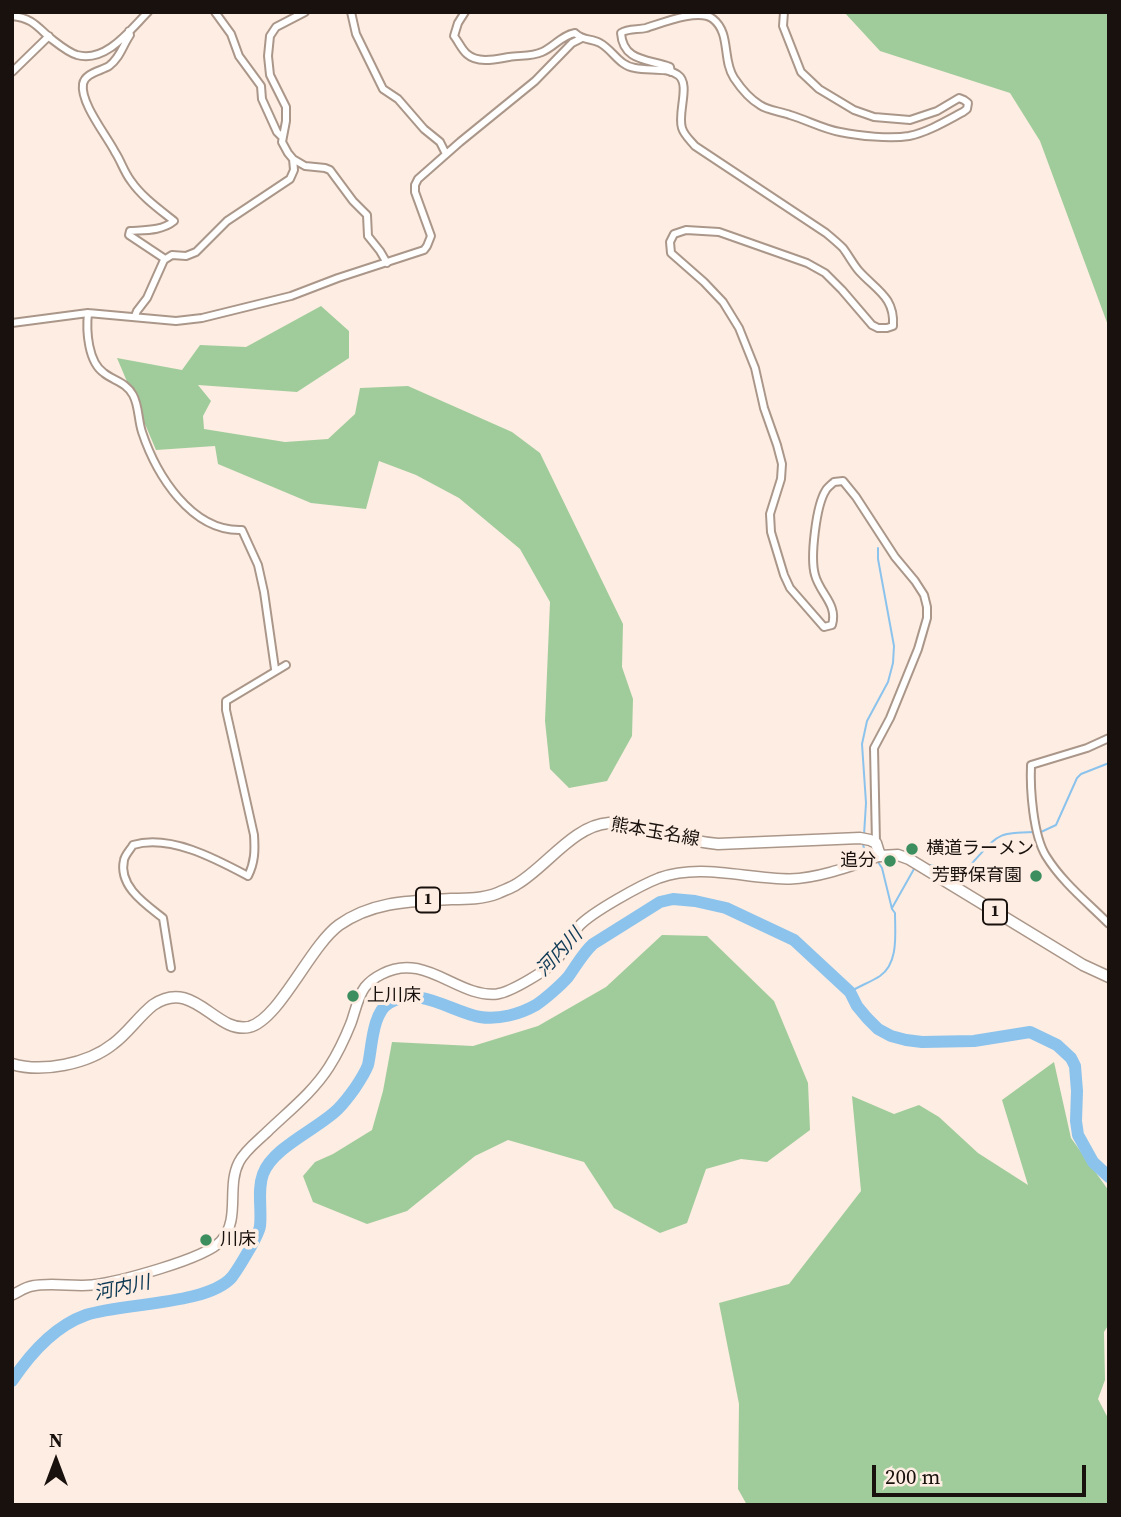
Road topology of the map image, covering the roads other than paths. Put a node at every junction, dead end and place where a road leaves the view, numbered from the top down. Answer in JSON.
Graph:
{"nodes":[{"id":1,"x":148,"y":12,"type":"edge"},
{"id":2,"x":215,"y":12,"type":"edge"},
{"id":3,"x":305,"y":12,"type":"edge"},
{"id":4,"x":351,"y":12,"type":"edge"},
{"id":5,"x":465,"y":12,"type":"edge"},
{"id":6,"x":784,"y":12,"type":"edge"},
{"id":7,"x":12,"y":16,"type":"edge"},
{"id":8,"x":129,"y":31,"type":"junction"},
{"id":9,"x":49,"y":36,"type":"junction"},
{"id":10,"x":580,"y":39,"type":"junction"},
{"id":11,"x":12,"y":72,"type":"edge"},
{"id":12,"x":671,"y":72,"type":"junction"},
{"id":13,"x":282,"y":137,"type":"junction"},
{"id":14,"x":446,"y":154,"type":"junction"},
{"id":15,"x":293,"y":159,"type":"junction"},
{"id":16,"x":165,"y":259,"type":"junction"},
{"id":17,"x":387,"y":263,"type":"junction"},
{"id":18,"x":88,"y":313,"type":"junction"},
{"id":19,"x":135,"y":316,"type":"junction"},
{"id":20,"x":12,"y":323,"type":"edge"},
{"id":21,"x":286,"y":665,"type":"dead end"},
{"id":22,"x":275,"y":669,"type":"junction"},
{"id":23,"x":1109,"y":738,"type":"edge"},
{"id":24,"x":876,"y":843,"type":"junction"},
{"id":25,"x":880,"y":856,"type":"junction"},
{"id":26,"x":1109,"y":924,"type":"edge"},
{"id":27,"x":171,"y":968,"type":"dead end"},
{"id":28,"x":1109,"y":977,"type":"edge"},
{"id":29,"x":12,"y":1064,"type":"edge"},
{"id":30,"x":12,"y":1295,"type":"edge"}],
"edges":[{"from":1,"to":8,"type":"street"},
{"from":2,"to":13,"type":"street"},
{"from":3,"to":13,"type":"street"},
{"from":4,"to":14,"type":"street"},
{"from":5,"to":10,"type":"street"},
{"from":6,"to":12,"type":"street"},
{"from":7,"to":9,"type":"street"},
{"from":8,"to":9,"type":"street"},
{"from":8,"to":16,"type":"street"},
{"from":9,"to":11,"type":"street"},
{"from":10,"to":12,"type":"street"},
{"from":10,"to":14,"type":"street"},
{"from":12,"to":24,"type":"street"},
{"from":13,"to":15,"type":"street"},
{"from":14,"to":17,"type":"street"},
{"from":15,"to":16,"type":"street"},
{"from":15,"to":17,"type":"street"},
{"from":16,"to":19,"type":"street"},
{"from":17,"to":19,"type":"street"},
{"from":18,"to":19,"type":"street"},
{"from":18,"to":20,"type":"street"},
{"from":18,"to":22,"type":"street"},
{"from":21,"to":22,"type":"street"},
{"from":22,"to":27,"type":"street"},
{"from":23,"to":26,"type":"street"},
{"from":24,"to":25,"type":"main road"},
{"from":24,"to":29,"type":"main road","name":"熊本玉名線","number":"1"},
{"from":25,"to":28,"type":"main road","number":"1"},
{"from":25,"to":30,"type":"main road"}]}
